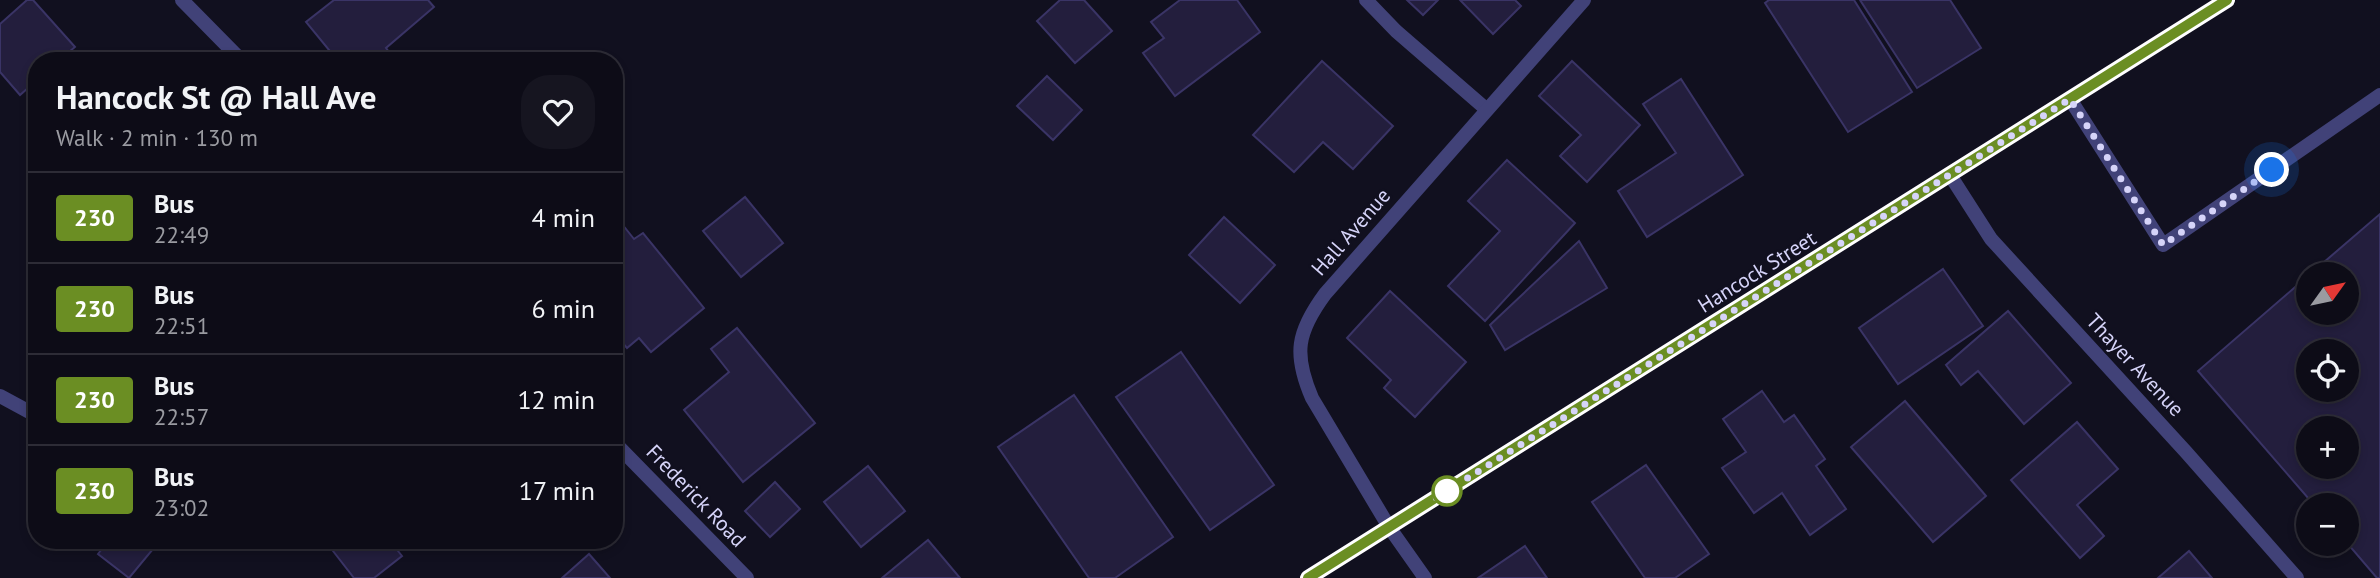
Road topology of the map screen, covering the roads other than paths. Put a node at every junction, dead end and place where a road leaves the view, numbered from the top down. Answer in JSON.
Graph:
{"nodes":[{"id":1,"x":182,"y":0,"type":"edge"},
{"id":2,"x":1366,"y":0,"type":"edge"},
{"id":3,"x":1584,"y":0,"type":"edge"},
{"id":4,"x":2227,"y":0,"type":"edge"},
{"id":5,"x":233,"y":52,"type":"edge"},
{"id":6,"x":2380,"y":95,"type":"edge"},
{"id":7,"x":2070,"y":99,"type":"junction"},
{"id":8,"x":1486,"y":109,"type":"junction"},
{"id":9,"x":1950,"y":175,"type":"junction"},
{"id":10,"x":0,"y":396,"type":"edge"},
{"id":11,"x":28,"y":411,"type":"edge"},
{"id":12,"x":623,"y":451,"type":"edge"},
{"id":13,"x":1389,"y":527,"type":"junction"},
{"id":14,"x":747,"y":578,"type":"edge"},
{"id":15,"x":1308,"y":578,"type":"edge"},
{"id":16,"x":1425,"y":578,"type":"edge"},
{"id":17,"x":2297,"y":578,"type":"edge"}],
"edges":[{"from":1,"to":5,"type":"street"},
{"from":2,"to":8,"type":"street"},
{"from":3,"to":8,"type":"street","name":"Hall Avenue"},
{"from":4,"to":7,"type":"main road","name":"Hancock Street"},
{"from":6,"to":7,"type":"street"},
{"from":7,"to":9,"type":"main road","name":"Hancock Street"},
{"from":8,"to":13,"type":"street","name":"Hall Avenue"},
{"from":9,"to":13,"type":"main road","name":"Hancock Street"},
{"from":9,"to":17,"type":"street","name":"Thayer Avenue"},
{"from":10,"to":11,"type":"street"},
{"from":12,"to":14,"type":"street","name":"Frederick Road"},
{"from":13,"to":15,"type":"main road","name":"Hancock Street"},
{"from":13,"to":16,"type":"street","name":"Hall Avenue"}]}
